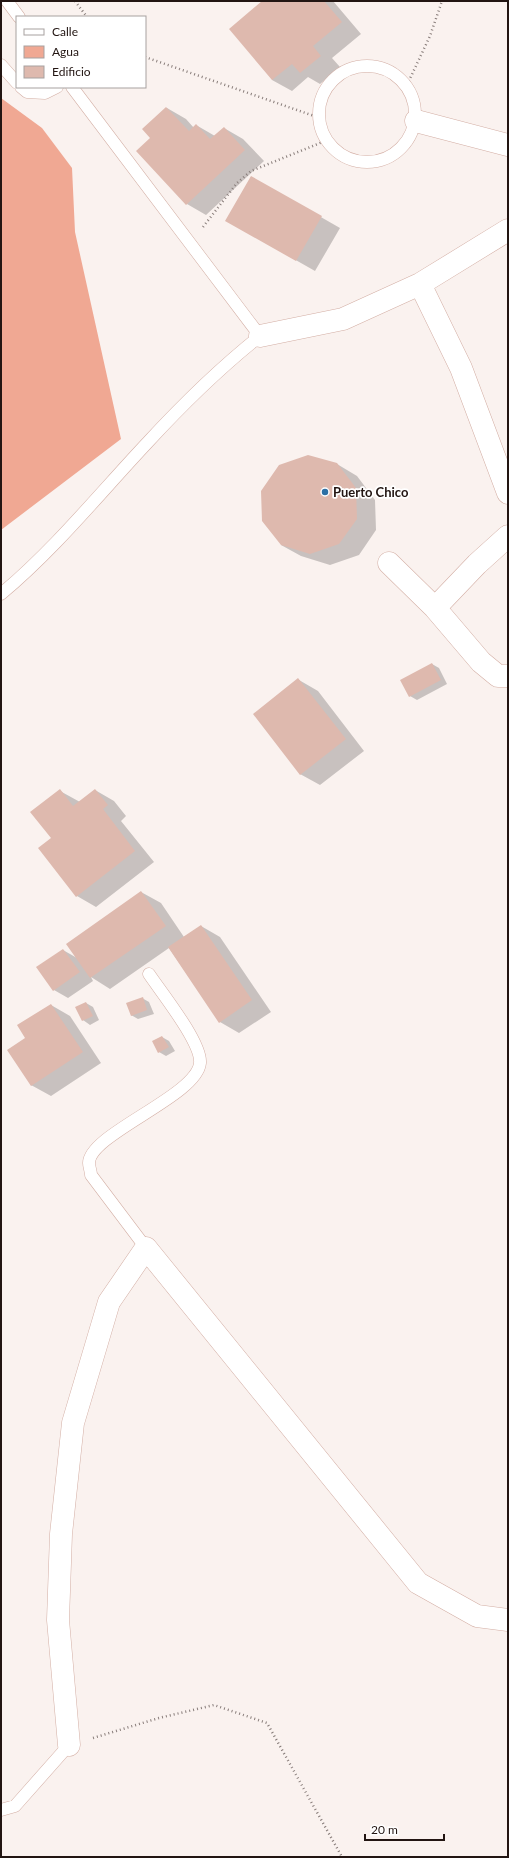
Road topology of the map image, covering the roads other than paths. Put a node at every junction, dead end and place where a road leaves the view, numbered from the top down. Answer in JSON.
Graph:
{"nodes":[{"id":1,"x":7,"y":1,"type":"edge"},
{"id":2,"x":18,"y":16,"type":"edge"},
{"id":3,"x":1,"y":65,"type":"edge"},
{"id":4,"x":16,"y":82,"type":"edge"},
{"id":5,"x":22,"y":88,"type":"edge"},
{"id":6,"x":55,"y":88,"type":"edge"},
{"id":7,"x":73,"y":88,"type":"edge"},
{"id":8,"x":416,"y":121,"type":"junction"},
{"id":9,"x":508,"y":145,"type":"edge"},
{"id":10,"x":508,"y":230,"type":"edge"},
{"id":11,"x":420,"y":284,"type":"junction"},
{"id":12,"x":260,"y":336,"type":"junction"},
{"id":13,"x":508,"y":493,"type":"edge"},
{"id":14,"x":508,"y":536,"type":"edge"},
{"id":15,"x":389,"y":562,"type":"dead end"},
{"id":16,"x":1,"y":594,"type":"edge"},
{"id":17,"x":435,"y":608,"type":"junction"},
{"id":18,"x":508,"y":676,"type":"edge"},
{"id":19,"x":148,"y":974,"type":"dead end"},
{"id":20,"x":146,"y":1248,"type":"junction"},
{"id":21,"x":508,"y":1620,"type":"edge"},
{"id":22,"x":69,"y":1745,"type":"joint"},
{"id":23,"x":1,"y":1810,"type":"edge"}],
"edges":[{"from":1,"to":2,"type":"lane"},
{"from":3,"to":4,"type":"lane"},
{"from":5,"to":6,"type":"lane"},
{"from":7,"to":12,"type":"lane"},
{"from":8,"to":8,"type":"lane"},
{"from":8,"to":9,"type":"street"},
{"from":10,"to":11,"type":"street"},
{"from":11,"to":12,"type":"street"},
{"from":11,"to":13,"type":"street"},
{"from":12,"to":16,"type":"lane"},
{"from":14,"to":17,"type":"street"},
{"from":15,"to":17,"type":"street"},
{"from":17,"to":18,"type":"street"},
{"from":19,"to":20,"type":"lane"},
{"from":20,"to":21,"type":"street"},
{"from":20,"to":22,"type":"street"},
{"from":22,"to":23,"type":"lane"}]}
